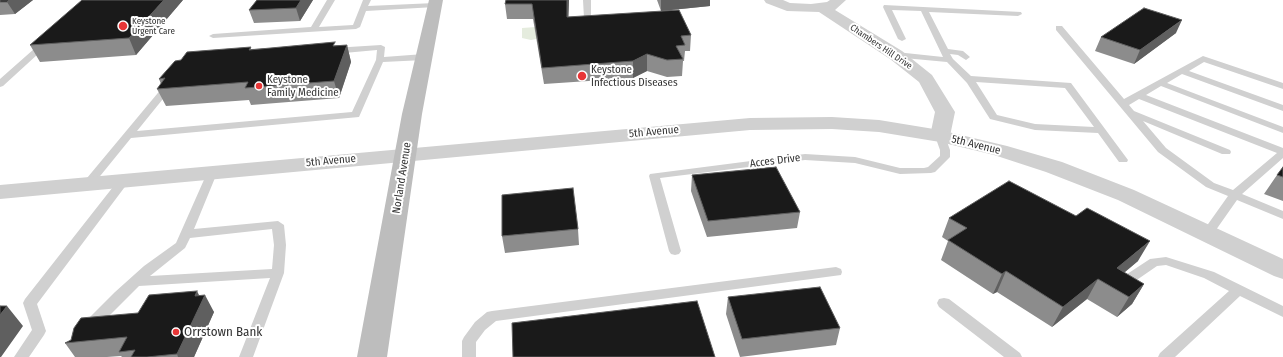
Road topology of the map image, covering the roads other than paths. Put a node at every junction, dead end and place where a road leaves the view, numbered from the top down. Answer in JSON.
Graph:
{"nodes":[{"id":1,"x":331,"y":0,"type":"edge"},
{"id":2,"x":367,"y":0,"type":"edge"},
{"id":3,"x":587,"y":0,"type":"edge"},
{"id":4,"x":771,"y":0,"type":"edge"},
{"id":5,"x":839,"y":0,"type":"edge"},
{"id":6,"x":435,"y":3,"type":"edge"},
{"id":7,"x":822,"y":8,"type":"junction"},
{"id":8,"x":363,"y":9,"type":"junction"},
{"id":9,"x":924,"y":9,"type":"junction"},
{"id":10,"x":1018,"y":14,"type":"dead end"},
{"id":11,"x":588,"y":18,"type":"edge"},
{"id":12,"x":1059,"y":28,"type":"dead end"},
{"id":13,"x":313,"y":30,"type":"junction"},
{"id":14,"x":53,"y":36,"type":"edge"},
{"id":15,"x":213,"y":36,"type":"dead end"},
{"id":16,"x":899,"y":47,"type":"junction"},
{"id":17,"x":328,"y":51,"type":"edge"},
{"id":18,"x":947,"y":55,"type":"junction"},
{"id":19,"x":424,"y":57,"type":"junction"},
{"id":20,"x":380,"y":60,"type":"junction"},
{"id":21,"x":962,"y":71,"type":"junction"},
{"id":22,"x":1181,"y":71,"type":"junction"},
{"id":23,"x":176,"y":77,"type":"edge"},
{"id":24,"x":970,"y":79,"type":"junction"},
{"id":25,"x":1160,"y":83,"type":"junction"},
{"id":26,"x":0,"y":84,"type":"edge"},
{"id":27,"x":1283,"y":86,"type":"edge"},
{"id":28,"x":1138,"y":95,"type":"junction"},
{"id":29,"x":1123,"y":104,"type":"junction"},
{"id":30,"x":1283,"y":108,"type":"edge"},
{"id":31,"x":1130,"y":112,"type":"junction"},
{"id":32,"x":1101,"y":130,"type":"junction"},
{"id":33,"x":1283,"y":130,"type":"edge"},
{"id":34,"x":128,"y":135,"type":"junction"},
{"id":35,"x":940,"y":136,"type":"junction"},
{"id":36,"x":1226,"y":152,"type":"dead end"},
{"id":37,"x":1283,"y":153,"type":"edge"},
{"id":38,"x":406,"y":154,"type":"junction"},
{"id":39,"x":1123,"y":160,"type":"dead end"},
{"id":40,"x":212,"y":172,"type":"junction"},
{"id":41,"x":124,"y":180,"type":"junction"},
{"id":42,"x":88,"y":184,"type":"junction"},
{"id":43,"x":0,"y":192,"type":"edge"},
{"id":44,"x":1235,"y":194,"type":"junction"},
{"id":45,"x":1283,"y":215,"type":"edge"},
{"id":46,"x":186,"y":234,"type":"junction"},
{"id":47,"x":1207,"y":234,"type":"junction"},
{"id":48,"x":675,"y":251,"type":"dead end"},
{"id":49,"x":1283,"y":270,"type":"edge"},
{"id":50,"x":836,"y":272,"type":"dead end"},
{"id":51,"x":278,"y":274,"type":"junction"},
{"id":52,"x":136,"y":281,"type":"junction"},
{"id":53,"x":1123,"y":283,"type":"edge"},
{"id":54,"x":1238,"y":290,"type":"junction"},
{"id":55,"x":944,"y":303,"type":"dead end"},
{"id":56,"x":1283,"y":312,"type":"edge"},
{"id":57,"x":81,"y":338,"type":"edge"},
{"id":58,"x":21,"y":357,"type":"edge"},
{"id":59,"x":246,"y":357,"type":"edge"},
{"id":60,"x":372,"y":357,"type":"edge"},
{"id":61,"x":469,"y":357,"type":"edge"},
{"id":62,"x":1015,"y":357,"type":"edge"},
{"id":63,"x":1165,"y":357,"type":"edge"}],
"edges":[{"from":1,"to":13,"type":"lane"},
{"from":2,"to":8,"type":"lane"},
{"from":3,"to":11,"type":"lane"},
{"from":4,"to":7,"type":"street"},
{"from":5,"to":7,"type":"street"},
{"from":6,"to":8,"type":"lane"},
{"from":6,"to":19,"type":"main road","name":"Norland Avenue"},
{"from":7,"to":16,"type":"street","name":"Chambers Hill Drive"},
{"from":8,"to":13,"type":"lane"},
{"from":9,"to":10,"type":"lane"},
{"from":9,"to":16,"type":"lane"},
{"from":9,"to":18,"type":"lane"},
{"from":12,"to":29,"type":"lane"},
{"from":13,"to":15,"type":"lane"},
{"from":14,"to":26,"type":"lane"},
{"from":16,"to":18,"type":"lane"},
{"from":16,"to":35,"type":"street","name":"Chambers Hill Drive"},
{"from":17,"to":20,"type":"lane"},
{"from":18,"to":21,"type":"lane"},
{"from":18,"to":21,"type":"lane"},
{"from":19,"to":20,"type":"lane"},
{"from":19,"to":38,"type":"main road","name":"Norland Avenue"},
{"from":20,"to":34,"type":"lane"},
{"from":21,"to":24,"type":"lane"},
{"from":22,"to":25,"type":"lane"},
{"from":22,"to":27,"type":"lane"},
{"from":22,"to":30,"type":"lane"},
{"from":23,"to":34,"type":"lane"},
{"from":24,"to":32,"type":"lane"},
{"from":24,"to":32,"type":"lane"},
{"from":25,"to":28,"type":"lane"},
{"from":25,"to":33,"type":"lane"},
{"from":28,"to":29,"type":"lane"},
{"from":28,"to":37,"type":"lane"},
{"from":29,"to":31,"type":"lane"},
{"from":31,"to":36,"type":"lane"},
{"from":31,"to":44,"type":"lane"},
{"from":32,"to":39,"type":"lane"},
{"from":34,"to":42,"type":"lane"},
{"from":35,"to":38,"type":"street","name":"5th Avenue"},
{"from":35,"to":47,"type":"street","name":"5th Avenue"},
{"from":35,"to":48,"type":"lane","name":"Acces Drive"},
{"from":37,"to":44,"type":"lane"},
{"from":38,"to":40,"type":"street","name":"5th Avenue"},
{"from":38,"to":60,"type":"main road","name":"Norland Avenue"},
{"from":40,"to":41,"type":"street","name":"5th Avenue"},
{"from":40,"to":46,"type":"lane"},
{"from":41,"to":42,"type":"street","name":"5th Avenue"},
{"from":41,"to":58,"type":"lane"},
{"from":42,"to":43,"type":"street","name":"5th Avenue"},
{"from":44,"to":45,"type":"lane"},
{"from":44,"to":47,"type":"lane"},
{"from":46,"to":51,"type":"lane"},
{"from":46,"to":52,"type":"lane"},
{"from":47,"to":49,"type":"street","name":"5th Avenue"},
{"from":50,"to":61,"type":"lane"},
{"from":51,"to":52,"type":"lane"},
{"from":51,"to":59,"type":"lane"},
{"from":52,"to":57,"type":"lane"},
{"from":53,"to":54,"type":"lane"},
{"from":54,"to":56,"type":"lane"},
{"from":54,"to":63,"type":"lane"},
{"from":55,"to":62,"type":"lane"}]}
